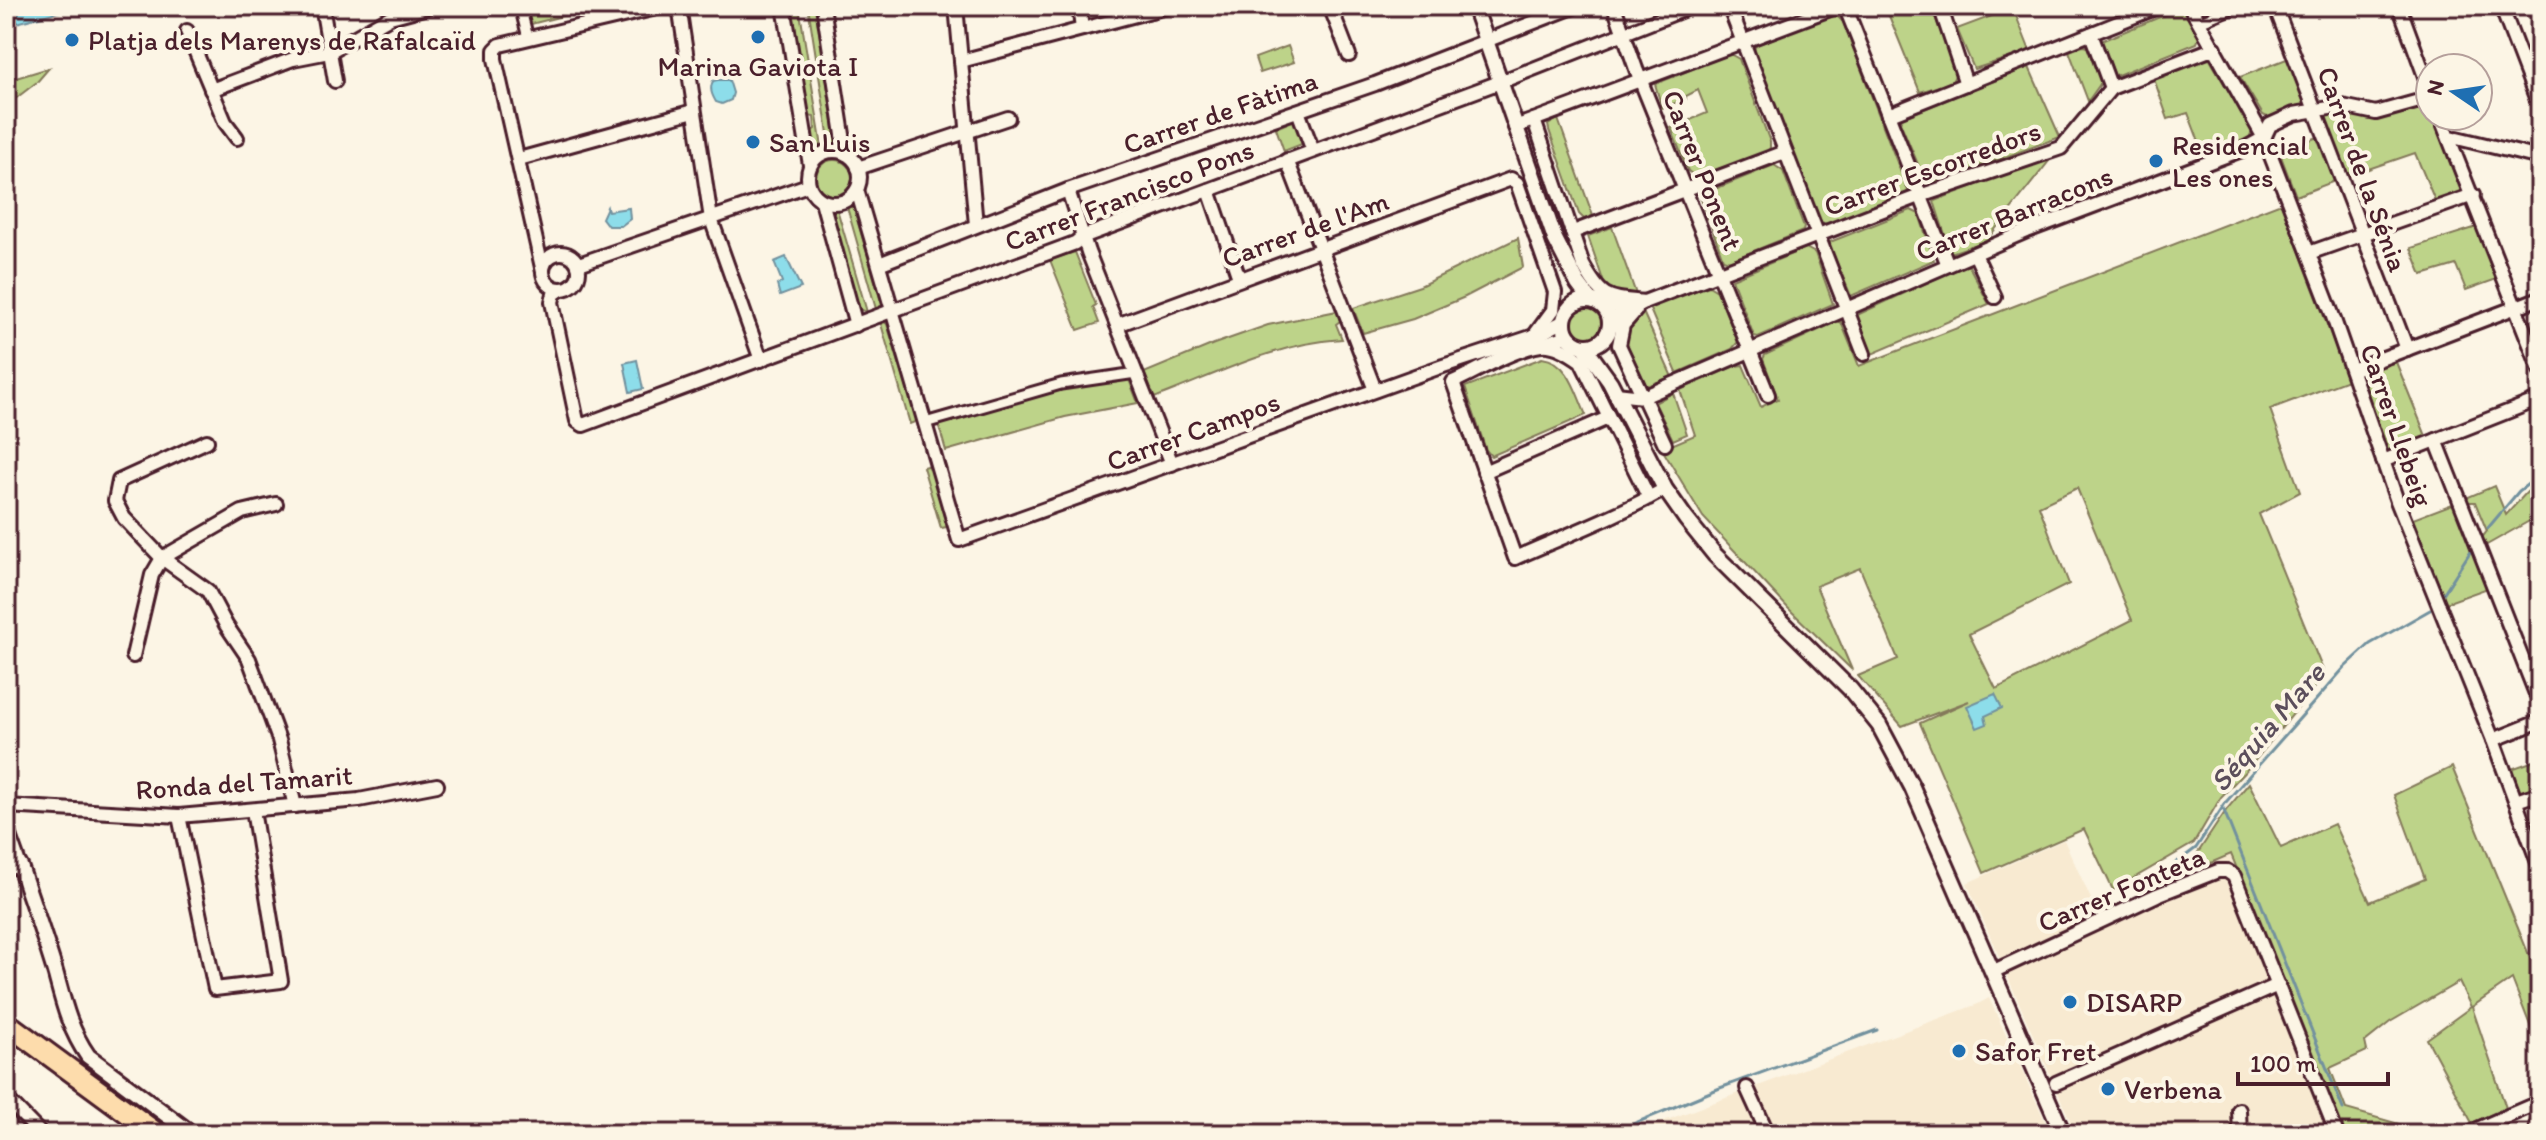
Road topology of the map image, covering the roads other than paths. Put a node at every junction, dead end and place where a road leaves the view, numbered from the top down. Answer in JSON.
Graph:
{"nodes":[{"id":1,"x":322,"y":6,"type":"edge"},
{"id":2,"x":380,"y":6,"type":"edge"},
{"id":3,"x":431,"y":6,"type":"edge"},
{"id":4,"x":520,"y":6,"type":"edge"},
{"id":5,"x":665,"y":6,"type":"edge"},
{"id":6,"x":679,"y":6,"type":"edge"},
{"id":7,"x":784,"y":6,"type":"edge"},
{"id":8,"x":823,"y":6,"type":"edge"},
{"id":9,"x":1079,"y":6,"type":"edge"},
{"id":10,"x":1170,"y":6,"type":"edge"},
{"id":11,"x":1347,"y":6,"type":"edge"},
{"id":12,"x":1474,"y":6,"type":"edge"},
{"id":13,"x":1576,"y":6,"type":"edge"},
{"id":14,"x":1614,"y":6,"type":"edge"},
{"id":15,"x":1693,"y":6,"type":"edge"},
{"id":16,"x":1729,"y":6,"type":"edge"},
{"id":17,"x":1838,"y":6,"type":"edge"},
{"id":18,"x":1845,"y":6,"type":"edge"},
{"id":19,"x":1940,"y":6,"type":"edge"},
{"id":20,"x":2160,"y":6,"type":"edge"},
{"id":21,"x":2190,"y":6,"type":"edge"},
{"id":22,"x":2237,"y":6,"type":"edge"},
{"id":23,"x":2275,"y":6,"type":"edge"},
{"id":24,"x":2501,"y":6,"type":"edge"},
{"id":25,"x":958,"y":7,"type":"edge"},
{"id":26,"x":2403,"y":7,"type":"edge"},
{"id":27,"x":1331,"y":9,"type":"edge"},
{"id":28,"x":382,"y":22,"type":"junction"},
{"id":29,"x":2199,"y":22,"type":"junction"},
{"id":30,"x":1082,"y":29,"type":"junction"},
{"id":31,"x":187,"y":31,"type":"dead end"},
{"id":32,"x":1624,"y":33,"type":"junction"},
{"id":33,"x":2091,"y":34,"type":"junction"},
{"id":34,"x":522,"y":40,"type":"junction"},
{"id":35,"x":1486,"y":40,"type":"junction"},
{"id":36,"x":1743,"y":43,"type":"junction"},
{"id":37,"x":2215,"y":48,"type":"junction"},
{"id":38,"x":329,"y":52,"type":"junction"},
{"id":39,"x":2418,"y":52,"type":"edge"},
{"id":40,"x":1349,"y":55,"type":"dead end"},
{"id":41,"x":961,"y":61,"type":"junction"},
{"id":42,"x":1642,"y":80,"type":"junction"},
{"id":43,"x":335,"y":81,"type":"dead end"},
{"id":44,"x":1500,"y":82,"type":"junction"},
{"id":45,"x":1966,"y":84,"type":"junction"},
{"id":46,"x":2111,"y":88,"type":"junction"},
{"id":47,"x":211,"y":90,"type":"junction"},
{"id":48,"x":2414,"y":102,"type":"edge"},
{"id":49,"x":2540,"y":108,"type":"edge"},
{"id":50,"x":2317,"y":110,"type":"junction"},
{"id":51,"x":694,"y":111,"type":"junction"},
{"id":52,"x":1298,"y":111,"type":"junction"},
{"id":53,"x":1888,"y":115,"type":"junction"},
{"id":54,"x":1008,"y":118,"type":"dead end"},
{"id":55,"x":1534,"y":120,"type":"junction"},
{"id":56,"x":1515,"y":127,"type":"junction"},
{"id":57,"x":968,"y":132,"type":"junction"},
{"id":58,"x":2447,"y":132,"type":"edge"},
{"id":59,"x":237,"y":138,"type":"dead end"},
{"id":60,"x":2264,"y":138,"type":"junction"},
{"id":61,"x":2450,"y":140,"type":"junction"},
{"id":62,"x":1313,"y":151,"type":"junction"},
{"id":63,"x":1785,"y":152,"type":"junction"},
{"id":64,"x":846,"y":154,"type":"junction"},
{"id":65,"x":2540,"y":158,"type":"edge"},
{"id":66,"x":519,"y":159,"type":"junction"},
{"id":67,"x":1287,"y":160,"type":"junction"},
{"id":68,"x":810,"y":165,"type":"junction"},
{"id":69,"x":858,"y":168,"type":"junction"},
{"id":70,"x":808,"y":185,"type":"junction"},
{"id":71,"x":1685,"y":189,"type":"junction"},
{"id":72,"x":857,"y":190,"type":"junction"},
{"id":73,"x":1068,"y":190,"type":"junction"},
{"id":74,"x":1209,"y":190,"type":"junction"},
{"id":75,"x":2473,"y":195,"type":"junction"},
{"id":76,"x":1920,"y":196,"type":"junction"},
{"id":77,"x":822,"y":201,"type":"junction"},
{"id":78,"x":711,"y":219,"type":"junction"},
{"id":79,"x":976,"y":225,"type":"junction"},
{"id":80,"x":1573,"y":232,"type":"junction"},
{"id":81,"x":2361,"y":234,"type":"junction"},
{"id":82,"x":1817,"y":236,"type":"junction"},
{"id":83,"x":1082,"y":237,"type":"junction"},
{"id":84,"x":537,"y":243,"type":"junction"},
{"id":85,"x":1320,"y":249,"type":"junction"},
{"id":86,"x":2309,"y":253,"type":"junction"},
{"id":87,"x":1975,"y":254,"type":"junction"},
{"id":88,"x":550,"y":257,"type":"junction"},
{"id":89,"x":1563,"y":259,"type":"junction"},
{"id":90,"x":579,"y":264,"type":"junction"},
{"id":91,"x":879,"y":264,"type":"junction"},
{"id":92,"x":1948,"y":265,"type":"junction"},
{"id":93,"x":543,"y":272,"type":"junction"},
{"id":94,"x":1719,"y":273,"type":"junction"},
{"id":95,"x":1239,"y":278,"type":"junction"},
{"id":96,"x":561,"y":289,"type":"junction"},
{"id":97,"x":1995,"y":297,"type":"dead end"},
{"id":98,"x":2540,"y":298,"type":"edge"},
{"id":99,"x":1644,"y":302,"type":"junction"},
{"id":100,"x":1597,"y":303,"type":"junction"},
{"id":101,"x":1571,"y":306,"type":"junction"},
{"id":102,"x":2516,"y":307,"type":"junction"},
{"id":103,"x":1846,"y":309,"type":"junction"},
{"id":104,"x":892,"y":311,"type":"junction"},
{"id":105,"x":856,"y":325,"type":"junction"},
{"id":106,"x":1117,"y":325,"type":"junction"},
{"id":107,"x":1566,"y":329,"type":"junction"},
{"id":108,"x":1606,"y":334,"type":"junction"},
{"id":109,"x":1538,"y":340,"type":"junction"},
{"id":110,"x":1584,"y":346,"type":"junction"},
{"id":111,"x":2407,"y":349,"type":"junction"},
{"id":112,"x":1749,"y":351,"type":"junction"},
{"id":113,"x":1864,"y":354,"type":"dead end"},
{"id":114,"x":1508,"y":355,"type":"junction"},
{"id":115,"x":761,"y":360,"type":"junction"},
{"id":116,"x":1443,"y":366,"type":"junction"},
{"id":117,"x":2352,"y":370,"type":"junction"},
{"id":118,"x":2540,"y":370,"type":"edge"},
{"id":119,"x":1136,"y":373,"type":"junction"},
{"id":120,"x":1613,"y":388,"type":"junction"},
{"id":121,"x":1375,"y":390,"type":"junction"},
{"id":122,"x":1768,"y":395,"type":"dead end"},
{"id":123,"x":1643,"y":397,"type":"junction"},
{"id":124,"x":2540,"y":399,"type":"edge"},
{"id":125,"x":1608,"y":418,"type":"junction"},
{"id":126,"x":925,"y":423,"type":"junction"},
{"id":127,"x":2436,"y":440,"type":"junction"},
{"id":128,"x":207,"y":441,"type":"dead end"},
{"id":129,"x":1665,"y":444,"type":"dead end"},
{"id":130,"x":2383,"y":461,"type":"junction"},
{"id":131,"x":1172,"y":464,"type":"junction"},
{"id":132,"x":1484,"y":472,"type":"junction"},
{"id":133,"x":1665,"y":489,"type":"junction"},
{"id":134,"x":1649,"y":498,"type":"junction"},
{"id":135,"x":276,"y":504,"type":"dead end"},
{"id":136,"x":162,"y":558,"type":"junction"},
{"id":137,"x":133,"y":656,"type":"dead end"},
{"id":138,"x":2540,"y":704,"type":"edge"},
{"id":139,"x":2540,"y":721,"type":"edge"},
{"id":140,"x":2493,"y":740,"type":"junction"},
{"id":141,"x":437,"y":785,"type":"dead end"},
{"id":142,"x":2540,"y":793,"type":"edge"},
{"id":143,"x":2516,"y":801,"type":"junction"},
{"id":144,"x":6,"y":806,"type":"edge"},
{"id":145,"x":295,"y":806,"type":"junction"},
{"id":146,"x":253,"y":810,"type":"junction"},
{"id":147,"x":179,"y":816,"type":"junction"},
{"id":148,"x":6,"y":827,"type":"edge"},
{"id":149,"x":13,"y":867,"type":"edge"},
{"id":150,"x":2540,"y":868,"type":"edge"},
{"id":151,"x":1992,"y":972,"type":"junction"},
{"id":152,"x":2278,"y":985,"type":"junction"},
{"id":153,"x":6,"y":1023,"type":"edge"},
{"id":154,"x":2056,"y":1083,"type":"dead end"},
{"id":155,"x":1747,"y":1088,"type":"dead end"},
{"id":156,"x":6,"y":1098,"type":"edge"},
{"id":157,"x":2539,"y":1103,"type":"edge"},
{"id":158,"x":2239,"y":1110,"type":"dead end"},
{"id":159,"x":2483,"y":1130,"type":"edge"},
{"id":160,"x":41,"y":1134,"type":"edge"},
{"id":161,"x":157,"y":1134,"type":"edge"},
{"id":162,"x":192,"y":1134,"type":"edge"},
{"id":163,"x":1768,"y":1134,"type":"edge"},
{"id":164,"x":2063,"y":1134,"type":"edge"},
{"id":165,"x":2240,"y":1134,"type":"edge"},
{"id":166,"x":2337,"y":1134,"type":"edge"},
{"id":167,"x":2466,"y":1134,"type":"edge"}],
"edges":[{"from":1,"to":38,"type":"street"},
{"from":2,"to":28,"type":"street"},
{"from":3,"to":28,"type":"street"},
{"from":4,"to":34,"type":"street"},
{"from":5,"to":34,"type":"street"},
{"from":6,"to":51,"type":"street"},
{"from":7,"to":68,"type":"street"},
{"from":8,"to":64,"type":"street"},
{"from":9,"to":30,"type":"street"},
{"from":10,"to":30,"type":"street"},
{"from":11,"to":27,"type":"street"},
{"from":12,"to":35,"type":"street"},
{"from":13,"to":35,"type":"street","name":"Carrer de Fàtima"},
{"from":14,"to":32,"type":"street","name":"Carrer Ponent"},
{"from":15,"to":32,"type":"street","name":"Carrer Francisco Pons"},
{"from":16,"to":36,"type":"street"},
{"from":17,"to":36,"type":"street"},
{"from":18,"to":53,"type":"street"},
{"from":19,"to":45,"type":"street"},
{"from":20,"to":33,"type":"street"},
{"from":21,"to":29,"type":"street","name":"Carrer Llebeig"},
{"from":22,"to":29,"type":"street"},
{"from":23,"to":50,"type":"street","name":"Carrer de la Sénia"},
{"from":24,"to":49,"type":"street"},
{"from":25,"to":41,"type":"street"},
{"from":26,"to":39,"type":"street"},
{"from":27,"to":40,"type":"street"},
{"from":28,"to":38,"type":"street"},
{"from":29,"to":37,"type":"street","name":"Carrer Llebeig"},
{"from":30,"to":41,"type":"street"},
{"from":31,"to":47,"type":"street"},
{"from":32,"to":42,"type":"street","name":"Carrer Ponent"},
{"from":32,"to":44,"type":"street","name":"Carrer Francisco Pons"},
{"from":33,"to":45,"type":"street"},
{"from":33,"to":46,"type":"street"},
{"from":34,"to":66,"type":"street"},
{"from":35,"to":44,"type":"street"},
{"from":35,"to":52,"type":"street","name":"Carrer de Fàtima"},
{"from":36,"to":42,"type":"street"},
{"from":36,"to":63,"type":"street"},
{"from":37,"to":46,"type":"street","name":"Carrer Escorredors"},
{"from":37,"to":60,"type":"street","name":"Carrer Llebeig"},
{"from":38,"to":43,"type":"street"},
{"from":38,"to":47,"type":"street"},
{"from":41,"to":57,"type":"street"},
{"from":42,"to":55,"type":"street"},
{"from":42,"to":71,"type":"street","name":"Carrer Ponent"},
{"from":44,"to":56,"type":"street"},
{"from":44,"to":62,"type":"street","name":"Carrer Francisco Pons"},
{"from":45,"to":53,"type":"street"},
{"from":46,"to":76,"type":"street","name":"Carrer Escorredors"},
{"from":47,"to":59,"type":"street"},
{"from":48,"to":50,"type":"street","name":"Carrer Barracons"},
{"from":50,"to":60,"type":"street","name":"Carrer Barracons"},
{"from":50,"to":81,"type":"street","name":"Carrer de la Sénia"},
{"from":51,"to":66,"type":"street"},
{"from":51,"to":78,"type":"street"},
{"from":52,"to":62,"type":"street"},
{"from":52,"to":73,"type":"street","name":"Carrer de Fàtima"},
{"from":53,"to":76,"type":"street"},
{"from":54,"to":57,"type":"street"},
{"from":55,"to":56,"type":"street"},
{"from":55,"to":80,"type":"street"},
{"from":56,"to":89,"type":"street"},
{"from":57,"to":69,"type":"street"},
{"from":57,"to":79,"type":"street"},
{"from":58,"to":61,"type":"street"},
{"from":60,"to":86,"type":"street","name":"Carrer Llebeig"},
{"from":60,"to":87,"type":"street","name":"Carrer Barracons"},
{"from":61,"to":65,"type":"street"},
{"from":61,"to":75,"type":"street"},
{"from":62,"to":67,"type":"street","name":"Carrer Francisco Pons"},
{"from":63,"to":71,"type":"street"},
{"from":63,"to":82,"type":"street"},
{"from":64,"to":68,"type":"street"},
{"from":64,"to":69,"type":"street"},
{"from":66,"to":84,"type":"street"},
{"from":67,"to":74,"type":"street","name":"Carrer Francisco Pons"},
{"from":67,"to":85,"type":"street"},
{"from":68,"to":70,"type":"street"},
{"from":69,"to":72,"type":"street"},
{"from":70,"to":77,"type":"street"},
{"from":70,"to":78,"type":"street"},
{"from":71,"to":80,"type":"street"},
{"from":71,"to":94,"type":"street","name":"Carrer Ponent"},
{"from":72,"to":77,"type":"street"},
{"from":72,"to":91,"type":"street"},
{"from":73,"to":79,"type":"street","name":"Carrer de Fàtima"},
{"from":73,"to":83,"type":"street"},
{"from":74,"to":83,"type":"street","name":"Carrer Francisco Pons"},
{"from":74,"to":95,"type":"street"},
{"from":75,"to":81,"type":"street"},
{"from":75,"to":102,"type":"street"},
{"from":76,"to":82,"type":"street","name":"Carrer Escorredors"},
{"from":76,"to":92,"type":"street"},
{"from":77,"to":105,"type":"street"},
{"from":78,"to":90,"type":"street"},
{"from":78,"to":115,"type":"street"},
{"from":79,"to":91,"type":"street","name":"Carrer de Fàtima"},
{"from":80,"to":99,"type":"street"},
{"from":81,"to":86,"type":"street"},
{"from":81,"to":111,"type":"street","name":"Carrer de la Sénia"},
{"from":82,"to":94,"type":"street","name":"Carrer Escorredors"},
{"from":82,"to":103,"type":"street"},
{"from":83,"to":104,"type":"street","name":"Carrer Francisco Pons"},
{"from":83,"to":106,"type":"street"},
{"from":84,"to":88,"type":"street"},
{"from":84,"to":93,"type":"street"},
{"from":85,"to":95,"type":"street","name":"Carrer de l'Am"},
{"from":85,"to":109,"type":"street","name":"Carrer de l'Am"},
{"from":85,"to":121,"type":"street"},
{"from":86,"to":117,"type":"street","name":"Carrer Llebeig"},
{"from":87,"to":92,"type":"street","name":"Carrer Barracons"},
{"from":87,"to":97,"type":"street"},
{"from":88,"to":90,"type":"street"},
{"from":88,"to":93,"type":"street"},
{"from":89,"to":100,"type":"street"},
{"from":89,"to":101,"type":"street"},
{"from":90,"to":96,"type":"street"},
{"from":91,"to":104,"type":"street"},
{"from":92,"to":103,"type":"street","name":"Carrer Barracons"},
{"from":93,"to":96,"type":"street"},
{"from":94,"to":99,"type":"street","name":"Carrer Escorredors"},
{"from":94,"to":112,"type":"street","name":"Carrer Ponent"},
{"from":95,"to":106,"type":"street","name":"Carrer de l'Am"},
{"from":96,"to":115,"type":"street","name":"Carrer Francisco Pons"},
{"from":98,"to":102,"type":"street"},
{"from":99,"to":100,"type":"street","name":"Carrer Escorredors"},
{"from":99,"to":108,"type":"street","name":"Carrer Escorredors"},
{"from":99,"to":123,"type":"street"},
{"from":100,"to":101,"type":"street"},
{"from":100,"to":108,"type":"street"},
{"from":101,"to":107,"type":"street"},
{"from":102,"to":111,"type":"street"},
{"from":102,"to":118,"type":"street"},
{"from":103,"to":112,"type":"street","name":"Carrer Barracons"},
{"from":103,"to":113,"type":"street"},
{"from":104,"to":105,"type":"street","name":"Carrer Francisco Pons"},
{"from":104,"to":126,"type":"street"},
{"from":105,"to":115,"type":"street","name":"Carrer Francisco Pons"},
{"from":106,"to":119,"type":"street"},
{"from":107,"to":109,"type":"street"},
{"from":107,"to":110,"type":"street"},
{"from":108,"to":110,"type":"street"},
{"from":108,"to":120,"type":"street"},
{"from":109,"to":114,"type":"street"},
{"from":109,"to":116,"type":"street"},
{"from":109,"to":125,"type":"street"},
{"from":110,"to":120,"type":"street"},
{"from":111,"to":117,"type":"street"},
{"from":112,"to":122,"type":"street"},
{"from":112,"to":123,"type":"street","name":"Carrer Barracons"},
{"from":114,"to":116,"type":"street"},
{"from":114,"to":132,"type":"street"},
{"from":116,"to":121,"type":"street","name":"Carrer Campos"},
{"from":117,"to":130,"type":"street","name":"Carrer Llebeig"},
{"from":119,"to":126,"type":"street"},
{"from":119,"to":131,"type":"street"},
{"from":120,"to":123,"type":"street","name":"Carrer Barracons"},
{"from":120,"to":133,"type":"street"},
{"from":121,"to":131,"type":"street","name":"Carrer Campos"},
{"from":123,"to":129,"type":"street"},
{"from":124,"to":127,"type":"street"},
{"from":125,"to":132,"type":"street"},
{"from":125,"to":134,"type":"street"},
{"from":126,"to":131,"type":"street","name":"Carrer Campos"},
{"from":127,"to":130,"type":"street"},
{"from":127,"to":138,"type":"street"},
{"from":128,"to":136,"type":"street"},
{"from":130,"to":140,"type":"street","name":"Carrer Llebeig"},
{"from":132,"to":134,"type":"street"},
{"from":133,"to":134,"type":"street"},
{"from":133,"to":151,"type":"street"},
{"from":135,"to":136,"type":"street"},
{"from":136,"to":137,"type":"street"},
{"from":136,"to":145,"type":"street"},
{"from":139,"to":140,"type":"street"},
{"from":140,"to":143,"type":"street","name":"Carrer Llebeig"},
{"from":141,"to":145,"type":"street","name":"Ronda del Tamarit"},
{"from":142,"to":143,"type":"street"},
{"from":143,"to":150,"type":"street","name":"Carrer Llebeig"},
{"from":144,"to":147,"type":"street","name":"Ronda del Tamarit"},
{"from":145,"to":146,"type":"street","name":"Ronda del Tamarit"},
{"from":146,"to":147,"type":"street","name":"Ronda del Tamarit"},
{"from":146,"to":147,"type":"street"},
{"from":148,"to":149,"type":"street"},
{"from":149,"to":162,"type":"street"},
{"from":151,"to":152,"type":"street","name":"Carrer Fonteta"},
{"from":151,"to":164,"type":"street"},
{"from":152,"to":154,"type":"street"},
{"from":152,"to":166,"type":"street","name":"Carrer Fonteta"},
{"from":153,"to":161,"type":"highway"},
{"from":155,"to":163,"type":"street"},
{"from":156,"to":160,"type":"street"},
{"from":157,"to":159,"type":"street"},
{"from":158,"to":165,"type":"street"},
{"from":159,"to":167,"type":"street"}]}
